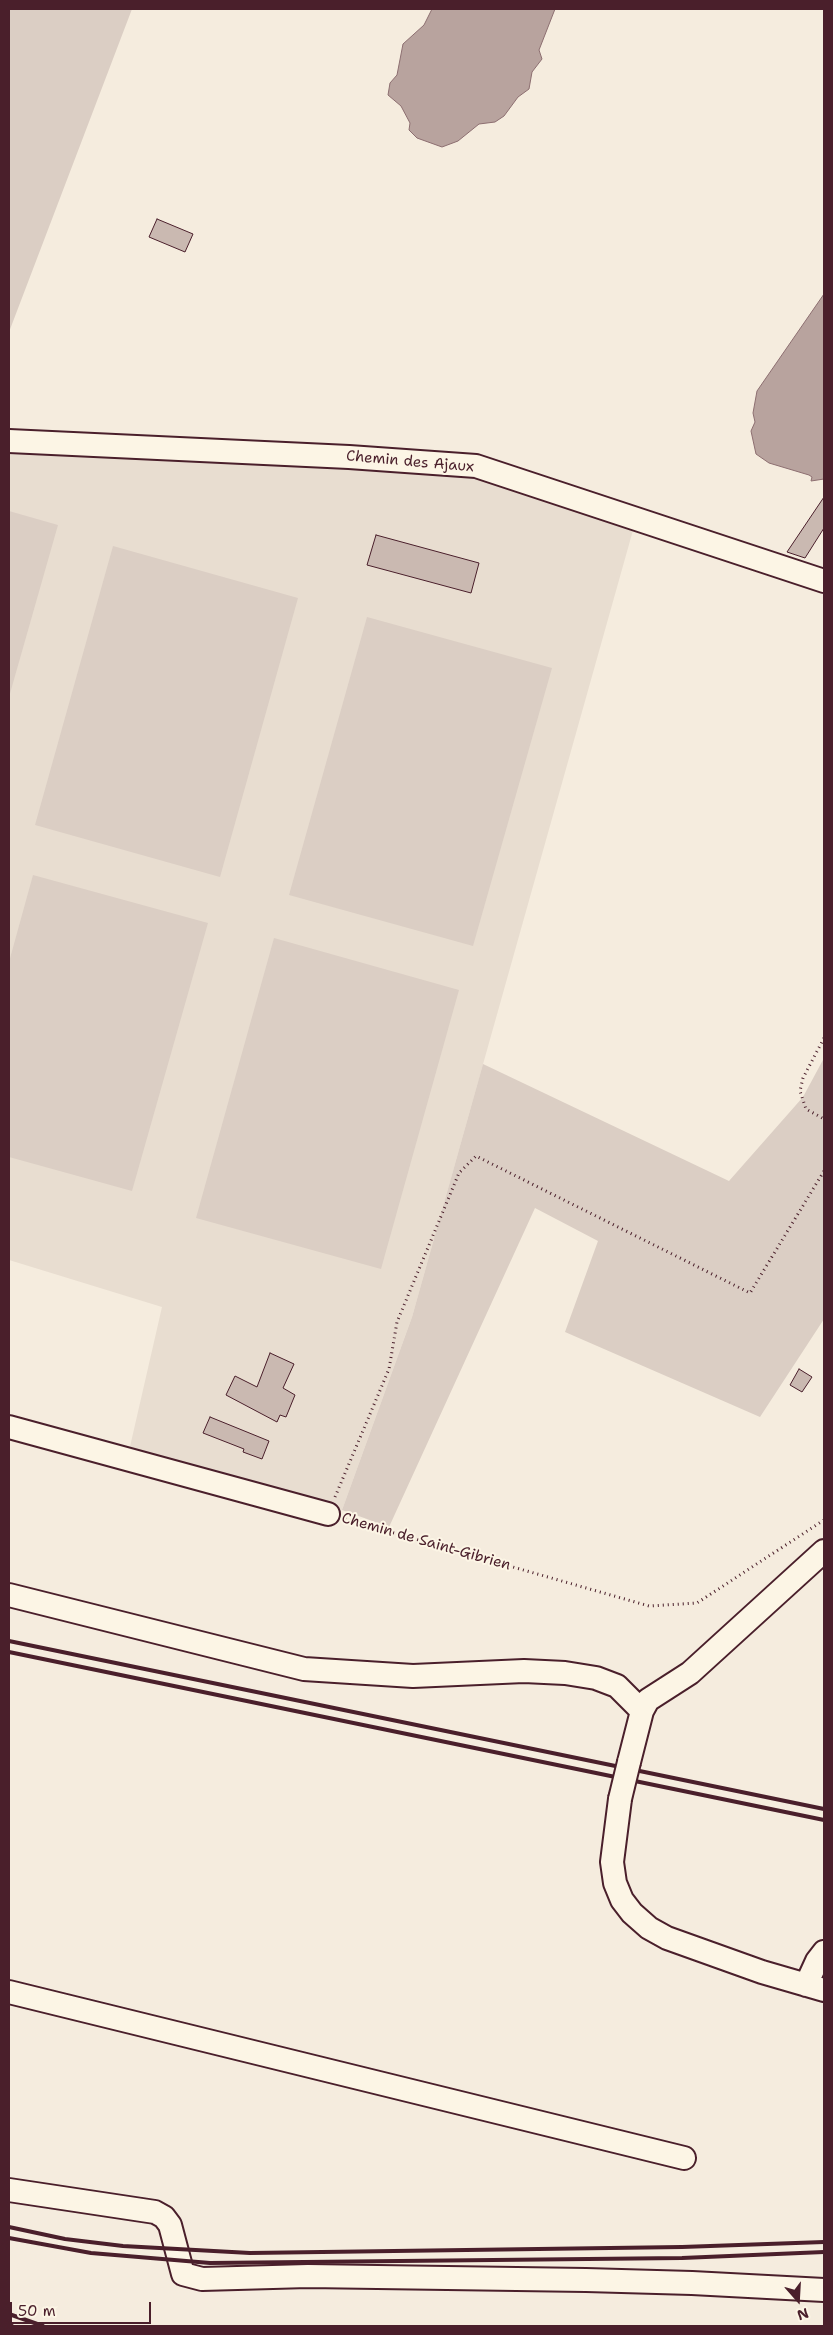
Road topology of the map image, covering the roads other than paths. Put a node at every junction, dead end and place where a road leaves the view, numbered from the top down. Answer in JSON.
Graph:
{"nodes":[{"id":1,"x":9,"y":441,"type":"edge"},
{"id":2,"x":824,"y":581,"type":"edge"},
{"id":3,"x":9,"y":1427,"type":"edge"},
{"id":4,"x":328,"y":1514,"type":"road end"},
{"id":5,"x":824,"y":1550,"type":"edge"},
{"id":6,"x":9,"y":1595,"type":"edge"},
{"id":7,"x":642,"y":1711,"type":"junction"},
{"id":8,"x":824,"y":1952,"type":"edge"},
{"id":9,"x":815,"y":1987,"type":"edge"},
{"id":10,"x":9,"y":1992,"type":"edge"},
{"id":11,"x":684,"y":2158,"type":"dead end"},
{"id":12,"x":9,"y":2190,"type":"edge"},
{"id":13,"x":824,"y":2290,"type":"edge"}],
"edges":[{"from":1,"to":2,"type":"street","name":"Chemin des Ajaux"},
{"from":3,"to":4,"type":"street","name":"Chemin de Saint-Gibrien"},
{"from":5,"to":7,"type":"street"},
{"from":6,"to":7,"type":"street"},
{"from":7,"to":9,"type":"street","bridge":true},
{"from":8,"to":9,"type":"street"},
{"from":10,"to":11,"type":"street"},
{"from":12,"to":13,"type":"street"}]}
